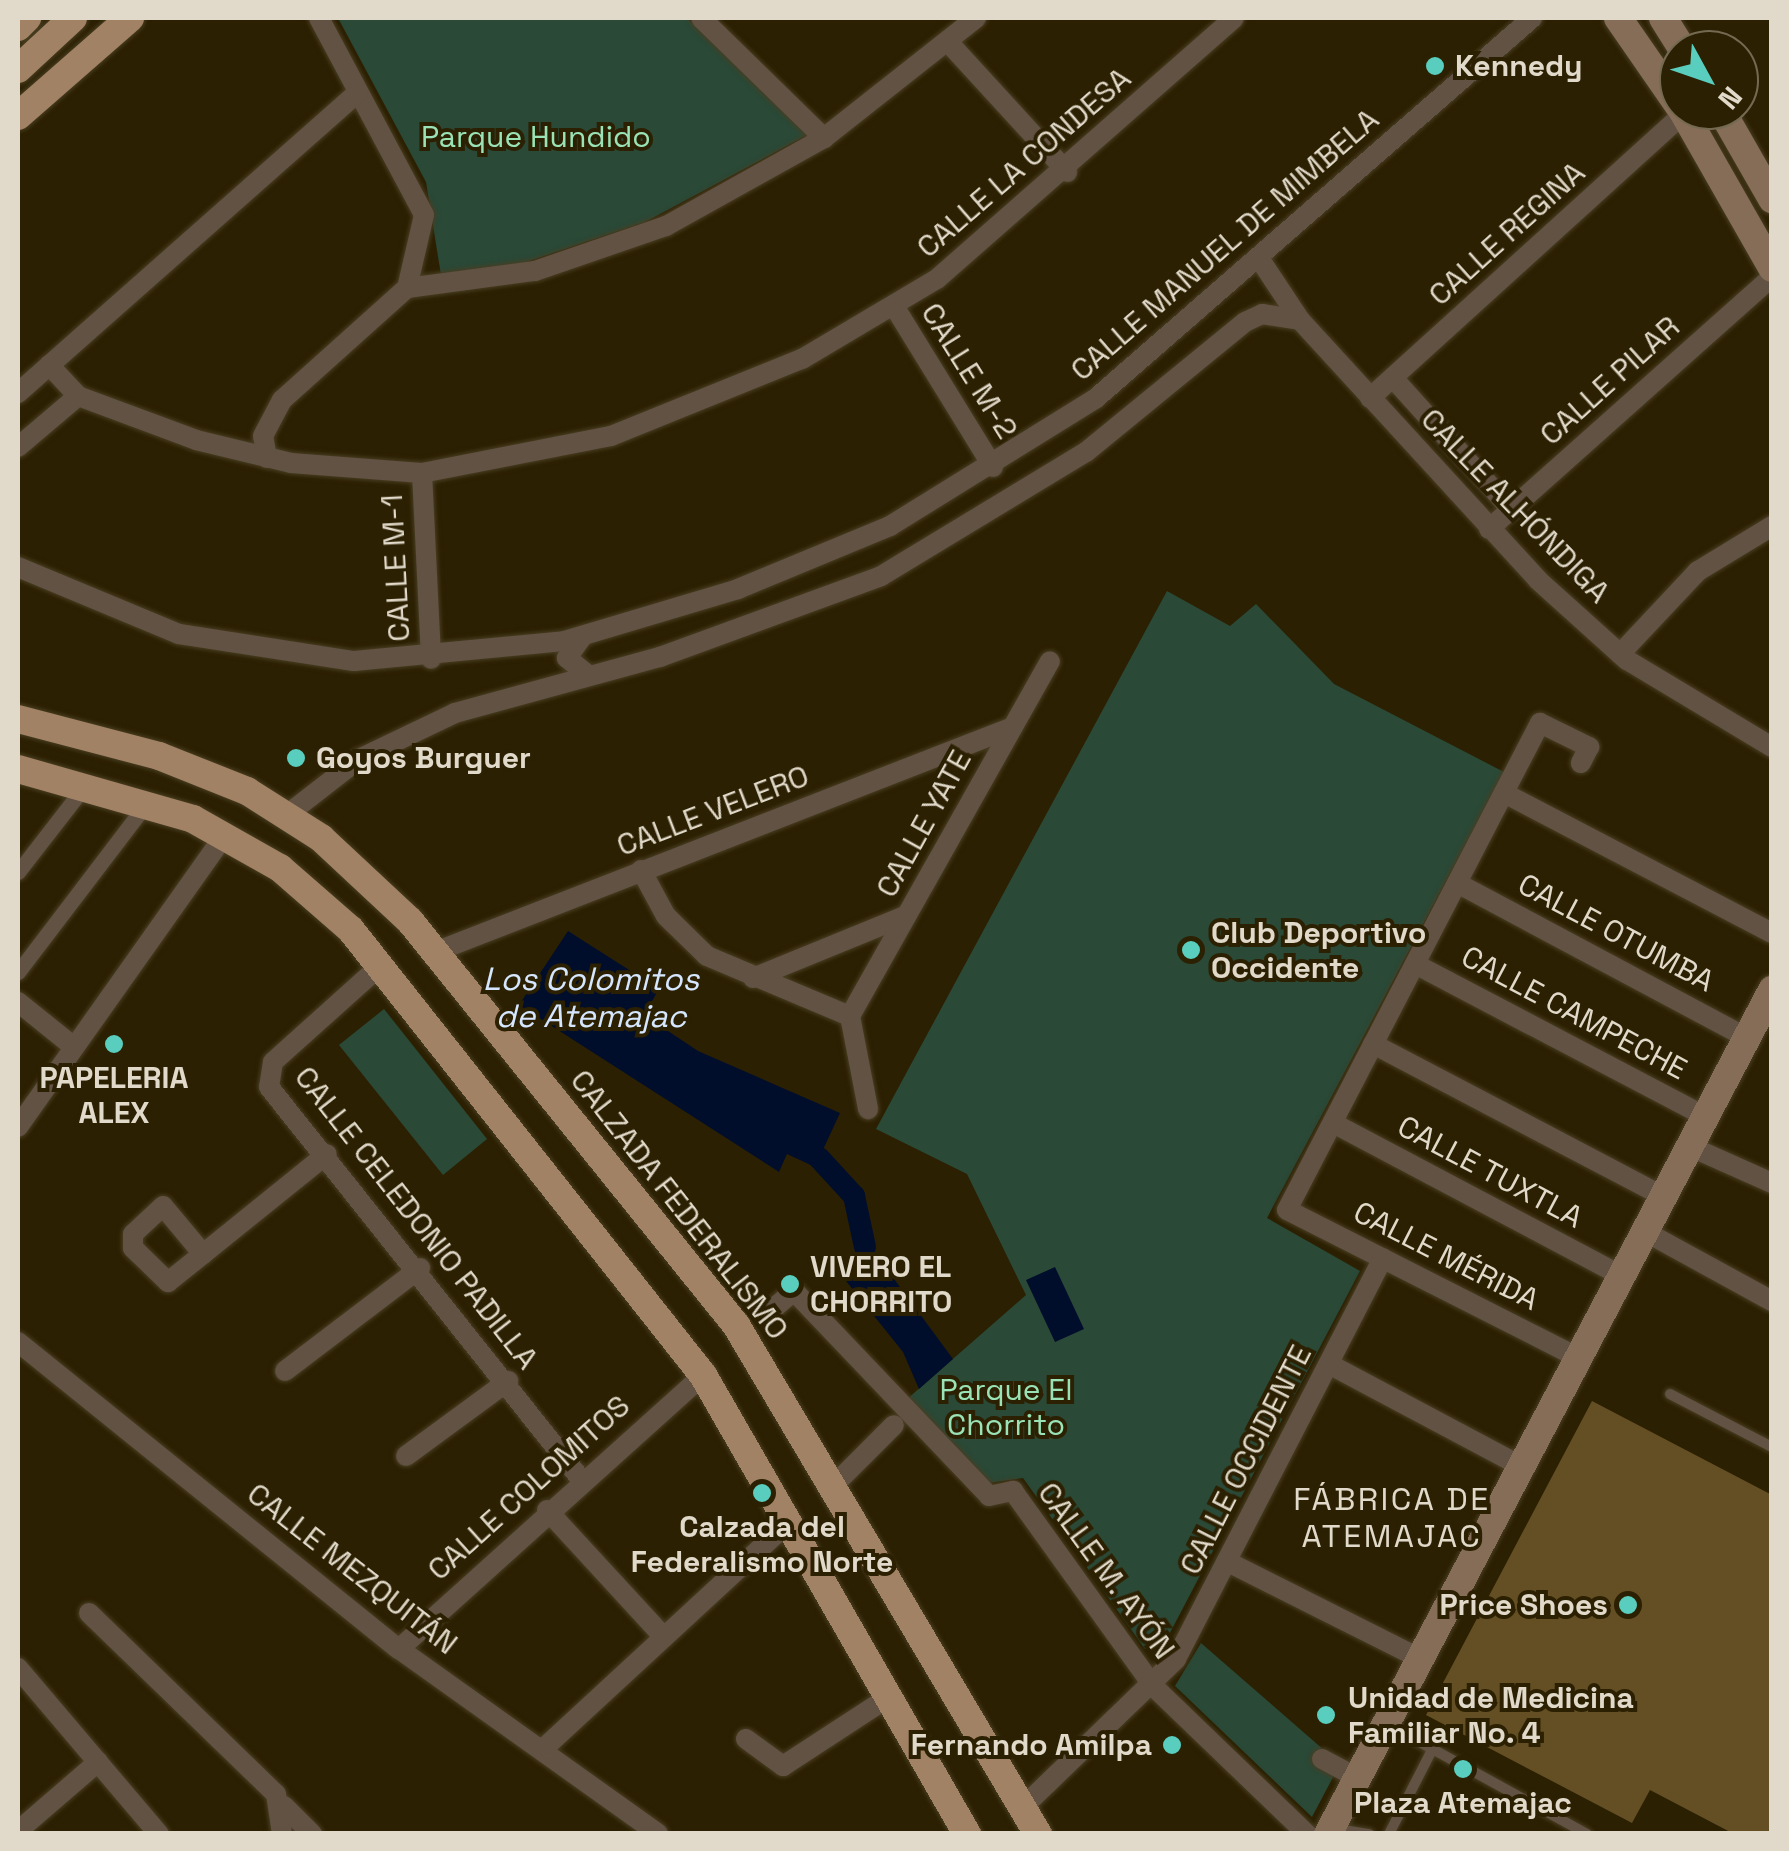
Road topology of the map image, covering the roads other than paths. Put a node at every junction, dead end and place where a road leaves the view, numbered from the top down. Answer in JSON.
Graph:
{"nodes":[{"id":1,"x":28,"y":18,"type":"edge"},
{"id":2,"x":73,"y":18,"type":"edge"},
{"id":3,"x":130,"y":18,"type":"edge"},
{"id":4,"x":319,"y":18,"type":"edge"},
{"id":5,"x":703,"y":18,"type":"edge"},
{"id":6,"x":976,"y":18,"type":"edge"},
{"id":7,"x":1234,"y":18,"type":"edge"},
{"id":8,"x":1532,"y":18,"type":"edge"},
{"id":9,"x":1618,"y":18,"type":"edge"},
{"id":10,"x":18,"y":26,"type":"edge"},
{"id":11,"x":949,"y":43,"type":"junction"},
{"id":12,"x":18,"y":69,"type":"edge"},
{"id":13,"x":1659,"y":77,"type":"edge"},
{"id":14,"x":358,"y":92,"type":"junction"},
{"id":15,"x":18,"y":116,"type":"edge"},
{"id":16,"x":1660,"y":130,"type":"edge"},
{"id":17,"x":1693,"y":130,"type":"edge"},
{"id":18,"x":1732,"y":130,"type":"edge"},
{"id":19,"x":824,"y":138,"type":"junction"},
{"id":20,"x":1067,"y":172,"type":"junction"},
{"id":21,"x":1772,"y":200,"type":"edge"},
{"id":22,"x":1258,"y":258,"type":"junction"},
{"id":23,"x":1772,"y":268,"type":"edge"},
{"id":24,"x":1772,"y":277,"type":"edge"},
{"id":25,"x":407,"y":288,"type":"junction"},
{"id":26,"x":894,"y":306,"type":"junction"},
{"id":27,"x":1300,"y":320,"type":"junction"},
{"id":28,"x":49,"y":365,"type":"junction"},
{"id":29,"x":1393,"y":378,"type":"junction"},
{"id":30,"x":18,"y":393,"type":"edge"},
{"id":31,"x":78,"y":396,"type":"junction"},
{"id":32,"x":1370,"y":398,"type":"junction"},
{"id":33,"x":18,"y":448,"type":"edge"},
{"id":34,"x":267,"y":458,"type":"junction"},
{"id":35,"x":993,"y":467,"type":"junction"},
{"id":36,"x":422,"y":473,"type":"junction"},
{"id":37,"x":1512,"y":510,"type":"junction"},
{"id":38,"x":1772,"y":526,"type":"edge"},
{"id":39,"x":1489,"y":530,"type":"junction"},
{"id":40,"x":18,"y":567,"type":"edge"},
{"id":41,"x":582,"y":637,"type":"junction"},
{"id":42,"x":542,"y":644,"type":"junction"},
{"id":43,"x":1620,"y":654,"type":"junction"},
{"id":44,"x":431,"y":660,"type":"junction"},
{"id":45,"x":1050,"y":661,"type":"dead end"},
{"id":46,"x":589,"y":676,"type":"junction"},
{"id":47,"x":543,"y":688,"type":"junction"},
{"id":48,"x":18,"y":719,"type":"edge"},
{"id":49,"x":1013,"y":727,"type":"junction"},
{"id":50,"x":1772,"y":746,"type":"edge"},
{"id":51,"x":1581,"y":763,"type":"dead end"},
{"id":52,"x":21,"y":774,"type":"edge"},
{"id":53,"x":84,"y":787,"type":"junction"},
{"id":54,"x":1504,"y":793,"type":"junction"},
{"id":55,"x":146,"y":804,"type":"junction"},
{"id":56,"x":288,"y":814,"type":"junction"},
{"id":57,"x":225,"y":834,"type":"junction"},
{"id":58,"x":641,"y":870,"type":"junction"},
{"id":59,"x":18,"y":872,"type":"edge"},
{"id":60,"x":1457,"y":882,"type":"junction"},
{"id":61,"x":907,"y":915,"type":"junction"},
{"id":62,"x":1772,"y":933,"type":"edge"},
{"id":63,"x":435,"y":952,"type":"junction"},
{"id":64,"x":381,"y":964,"type":"junction"},
{"id":65,"x":1415,"y":964,"type":"junction"},
{"id":66,"x":18,"y":972,"type":"edge"},
{"id":67,"x":753,"y":978,"type":"junction"},
{"id":68,"x":1772,"y":990,"type":"edge"},
{"id":69,"x":18,"y":1002,"type":"edge"},
{"id":70,"x":850,"y":1016,"type":"junction"},
{"id":71,"x":1746,"y":1037,"type":"junction"},
{"id":72,"x":1373,"y":1044,"type":"junction"},
{"id":73,"x":74,"y":1047,"type":"junction"},
{"id":74,"x":868,"y":1110,"type":"dead end"},
{"id":75,"x":1704,"y":1116,"type":"junction"},
{"id":76,"x":1332,"y":1123,"type":"junction"},
{"id":77,"x":18,"y":1127,"type":"edge"},
{"id":78,"x":1689,"y":1146,"type":"junction"},
{"id":79,"x":327,"y":1154,"type":"junction"},
{"id":80,"x":1772,"y":1183,"type":"edge"},
{"id":81,"x":1662,"y":1196,"type":"junction"},
{"id":82,"x":1644,"y":1231,"type":"junction"},
{"id":83,"x":202,"y":1254,"type":"dead end"},
{"id":84,"x":1383,"y":1258,"type":"junction"},
{"id":85,"x":420,"y":1268,"type":"junction"},
{"id":86,"x":1620,"y":1275,"type":"junction"},
{"id":87,"x":1772,"y":1300,"type":"edge"},
{"id":88,"x":773,"y":1309,"type":"dead end"},
{"id":89,"x":18,"y":1342,"type":"edge"},
{"id":90,"x":1577,"y":1357,"type":"junction"},
{"id":91,"x":1329,"y":1364,"type":"junction"},
{"id":92,"x":284,"y":1372,"type":"dead end"},
{"id":93,"x":703,"y":1374,"type":"junction"},
{"id":94,"x":508,"y":1382,"type":"junction"},
{"id":95,"x":1670,"y":1394,"type":"dead end"},
{"id":96,"x":894,"y":1425,"type":"dead end"},
{"id":97,"x":1772,"y":1448,"type":"edge"},
{"id":98,"x":406,"y":1456,"type":"dead end"},
{"id":99,"x":1521,"y":1466,"type":"junction"},
{"id":100,"x":580,"y":1478,"type":"junction"},
{"id":101,"x":832,"y":1486,"type":"junction"},
{"id":102,"x":547,"y":1510,"type":"junction"},
{"id":103,"x":789,"y":1522,"type":"junction"},
{"id":104,"x":1228,"y":1562,"type":"junction"},
{"id":105,"x":90,"y":1613,"type":"dead end"},
{"id":106,"x":664,"y":1636,"type":"junction"},
{"id":107,"x":398,"y":1649,"type":"junction"},
{"id":108,"x":1419,"y":1658,"type":"junction"},
{"id":109,"x":18,"y":1668,"type":"edge"},
{"id":110,"x":1153,"y":1686,"type":"junction"},
{"id":111,"x":888,"y":1696,"type":"junction"},
{"id":112,"x":1386,"y":1724,"type":"junction"},
{"id":113,"x":746,"y":1739,"type":"dead end"},
{"id":114,"x":544,"y":1748,"type":"junction"},
{"id":115,"x":1432,"y":1748,"type":"junction"},
{"id":116,"x":1322,"y":1759,"type":"dead end"},
{"id":117,"x":98,"y":1762,"type":"junction"},
{"id":118,"x":1358,"y":1778,"type":"junction"},
{"id":119,"x":284,"y":1806,"type":"junction"},
{"id":120,"x":1023,"y":1806,"type":"junction"},
{"id":121,"x":18,"y":1831,"type":"edge"},
{"id":122,"x":1322,"y":1832,"type":"edge"},
{"id":123,"x":159,"y":1834,"type":"edge"},
{"id":124,"x":282,"y":1834,"type":"edge"},
{"id":125,"x":312,"y":1834,"type":"edge"},
{"id":126,"x":658,"y":1834,"type":"edge"},
{"id":127,"x":966,"y":1834,"type":"edge"},
{"id":128,"x":1038,"y":1834,"type":"edge"},
{"id":129,"x":1370,"y":1834,"type":"edge"},
{"id":130,"x":1389,"y":1834,"type":"edge"},
{"id":131,"x":1587,"y":1834,"type":"edge"}],
"edges":[{"from":1,"to":10,"type":"main road"},
{"from":2,"to":12,"type":"main road"},
{"from":3,"to":15,"type":"main road"},
{"from":4,"to":14,"type":"street"},
{"from":5,"to":19,"type":"street"},
{"from":6,"to":11,"type":"street"},
{"from":7,"to":20,"type":"street","name":"CALLE LA CONDESA"},
{"from":8,"to":22,"type":"street","name":"CALLE MANUEL DE MIMBELA"},
{"from":9,"to":13,"type":"main road"},
{"from":11,"to":19,"type":"street"},
{"from":11,"to":20,"type":"street"},
{"from":14,"to":25,"type":"street"},
{"from":14,"to":28,"type":"street"},
{"from":16,"to":29,"type":"street","name":"CALLE REGINA"},
{"from":17,"to":23,"type":"main road"},
{"from":18,"to":21,"type":"main road"},
{"from":19,"to":25,"type":"street"},
{"from":20,"to":26,"type":"street","name":"CALLE LA CONDESA"},
{"from":22,"to":27,"type":"street","name":"CALLE ALHÓNDIGA"},
{"from":22,"to":35,"type":"street","name":"CALLE MANUEL DE MIMBELA"},
{"from":24,"to":37,"type":"street","name":"CALLE PILAR"},
{"from":25,"to":34,"type":"street"},
{"from":26,"to":35,"type":"street","name":"CALLE M-2"},
{"from":26,"to":36,"type":"street","name":"CALLE LA CONDESA"},
{"from":27,"to":32,"type":"street","name":"CALLE ALHÓNDIGA"},
{"from":27,"to":46,"type":"street"},
{"from":28,"to":30,"type":"street"},
{"from":28,"to":31,"type":"street","name":"CALLE LA CONDESA"},
{"from":29,"to":32,"type":"street","name":"CALLE REGINA"},
{"from":29,"to":37,"type":"street","name":"CALLE ALHÓNDIGA"},
{"from":31,"to":33,"type":"street"},
{"from":31,"to":34,"type":"street","name":"CALLE LA CONDESA"},
{"from":32,"to":39,"type":"street","name":"CALLE ALHÓNDIGA"},
{"from":34,"to":36,"type":"street","name":"CALLE LA CONDESA"},
{"from":35,"to":41,"type":"street","name":"CALLE MANUEL DE MIMBELA"},
{"from":36,"to":44,"type":"street","name":"CALLE M-1"},
{"from":37,"to":39,"type":"street","name":"CALLE PILAR"},
{"from":38,"to":43,"type":"street"},
{"from":39,"to":43,"type":"street","name":"CALLE ALHÓNDIGA"},
{"from":40,"to":44,"type":"street","name":"CALLE MANUEL DE MIMBELA"},
{"from":41,"to":42,"type":"street","name":"CALLE MANUEL DE MIMBELA"},
{"from":41,"to":46,"type":"street"},
{"from":42,"to":44,"type":"street","name":"CALLE MANUEL DE MIMBELA"},
{"from":42,"to":47,"type":"street"},
{"from":43,"to":50,"type":"street","name":"CALLE ALHÓNDIGA"},
{"from":45,"to":49,"type":"street","name":"CALLE YATE"},
{"from":46,"to":47,"type":"street"},
{"from":47,"to":56,"type":"street"},
{"from":48,"to":56,"type":"main road","name":"CALZADA FEDERALISMO"},
{"from":49,"to":58,"type":"street","name":"CALLE VELERO"},
{"from":49,"to":61,"type":"street","name":"CALLE YATE"},
{"from":51,"to":54,"type":"street"},
{"from":52,"to":53,"type":"main road"},
{"from":53,"to":55,"type":"main road"},
{"from":53,"to":59,"type":"street"},
{"from":54,"to":60,"type":"street"},
{"from":54,"to":62,"type":"street"},
{"from":55,"to":57,"type":"main road"},
{"from":55,"to":66,"type":"street"},
{"from":56,"to":63,"type":"main road","name":"CALZADA FEDERALISMO"},
{"from":57,"to":64,"type":"main road"},
{"from":57,"to":73,"type":"street"},
{"from":58,"to":63,"type":"street","name":"CALLE VELERO"},
{"from":58,"to":67,"type":"street"},
{"from":60,"to":65,"type":"street"},
{"from":60,"to":71,"type":"street","name":"CALLE OTUMBA"},
{"from":61,"to":67,"type":"street"},
{"from":61,"to":70,"type":"street","name":"CALLE YATE"},
{"from":63,"to":101,"type":"main road","name":"CALZADA FEDERALISMO"},
{"from":64,"to":79,"type":"street","name":"CALLE CELEDONIO PADILLA"},
{"from":64,"to":93,"type":"main road"},
{"from":65,"to":72,"type":"street"},
{"from":65,"to":75,"type":"street","name":"CALLE CAMPECHE"},
{"from":67,"to":70,"type":"street"},
{"from":68,"to":71,"type":"main road"},
{"from":69,"to":73,"type":"street"},
{"from":70,"to":74,"type":"street"},
{"from":71,"to":75,"type":"main road"},
{"from":72,"to":76,"type":"street"},
{"from":72,"to":81,"type":"street"},
{"from":73,"to":77,"type":"street"},
{"from":75,"to":78,"type":"main road"},
{"from":76,"to":84,"type":"street","name":"CALLE MÉRIDA"},
{"from":76,"to":86,"type":"street","name":"CALLE TUXTLA"},
{"from":78,"to":80,"type":"street"},
{"from":78,"to":81,"type":"main road"},
{"from":79,"to":83,"type":"street"},
{"from":79,"to":85,"type":"street","name":"CALLE CELEDONIO PADILLA"},
{"from":81,"to":82,"type":"main road"},
{"from":82,"to":86,"type":"main road"},
{"from":82,"to":87,"type":"street"},
{"from":84,"to":90,"type":"street","name":"CALLE MÉRIDA"},
{"from":84,"to":91,"type":"street","name":"CALLE OCCIDENTE"},
{"from":85,"to":92,"type":"street"},
{"from":85,"to":94,"type":"street","name":"CALLE CELEDONIO PADILLA"},
{"from":86,"to":90,"type":"main road"},
{"from":88,"to":110,"type":"street","name":"CALLE M. AYÓN"},
{"from":89,"to":107,"type":"street","name":"CALLE MEZQUITÁN"},
{"from":90,"to":99,"type":"main road"},
{"from":91,"to":99,"type":"street"},
{"from":91,"to":104,"type":"street","name":"CALLE OCCIDENTE"},
{"from":93,"to":100,"type":"street","name":"CALLE COLOMITOS"},
{"from":93,"to":103,"type":"main road"},
{"from":94,"to":98,"type":"street"},
{"from":94,"to":100,"type":"street","name":"CALLE CELEDONIO PADILLA"},
{"from":95,"to":97,"type":"lane"},
{"from":96,"to":101,"type":"street"},
{"from":99,"to":108,"type":"main road"},
{"from":100,"to":102,"type":"street","name":"CALLE COLOMITOS"},
{"from":101,"to":120,"type":"main road","name":"CALZADA FEDERALISMO"},
{"from":102,"to":106,"type":"street"},
{"from":102,"to":107,"type":"street","name":"CALLE COLOMITOS"},
{"from":103,"to":106,"type":"street"},
{"from":103,"to":111,"type":"main road"},
{"from":104,"to":108,"type":"street"},
{"from":104,"to":110,"type":"street","name":"CALLE OCCIDENTE"},
{"from":105,"to":119,"type":"street"},
{"from":106,"to":114,"type":"street"},
{"from":107,"to":114,"type":"street","name":"CALLE MEZQUITÁN"},
{"from":108,"to":112,"type":"main road"},
{"from":109,"to":117,"type":"street"},
{"from":110,"to":120,"type":"street","name":"CALLE OCCIDENTE"},
{"from":110,"to":122,"type":"street","name":"CALLE M. AYÓN"},
{"from":111,"to":113,"type":"street"},
{"from":111,"to":127,"type":"main road"},
{"from":112,"to":115,"type":"lane"},
{"from":112,"to":118,"type":"main road"},
{"from":114,"to":126,"type":"street","name":"CALLE MEZQUITÁN"},
{"from":115,"to":130,"type":"lane"},
{"from":115,"to":131,"type":"lane"},
{"from":116,"to":118,"type":"street"},
{"from":117,"to":121,"type":"street"},
{"from":117,"to":123,"type":"street"},
{"from":118,"to":122,"type":"main road"},
{"from":119,"to":124,"type":"street"},
{"from":119,"to":125,"type":"street"},
{"from":120,"to":128,"type":"main road","name":"CALZADA FEDERALISMO"},
{"from":122,"to":129,"type":"lane"}]}
